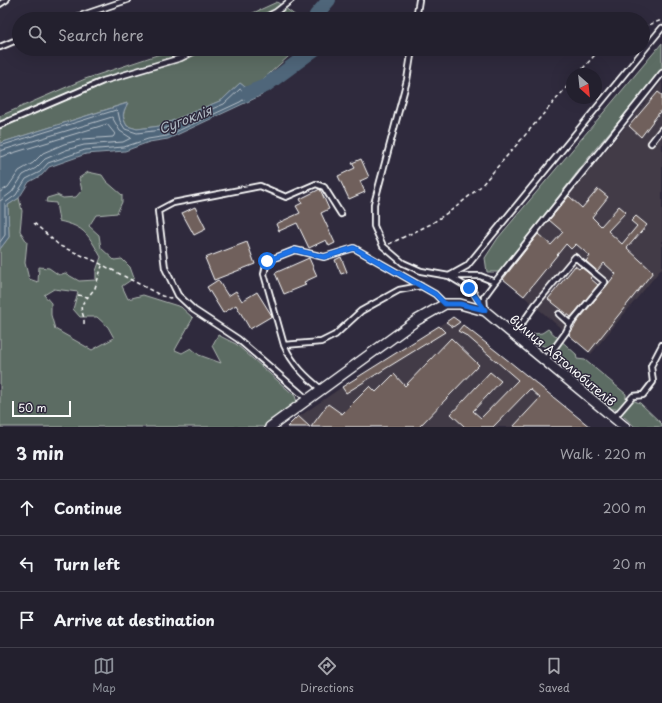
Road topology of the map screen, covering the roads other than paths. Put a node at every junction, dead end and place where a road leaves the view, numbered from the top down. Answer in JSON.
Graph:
{"nodes":[{"id":1,"x":6,"y":0,"type":"edge"},
{"id":2,"x":127,"y":0,"type":"edge"},
{"id":3,"x":292,"y":0,"type":"edge"},
{"id":4,"x":419,"y":0,"type":"edge"},
{"id":5,"x":0,"y":4,"type":"edge"},
{"id":6,"x":92,"y":12,"type":"edge"},
{"id":7,"x":276,"y":12,"type":"edge"},
{"id":8,"x":417,"y":12,"type":"edge"},
{"id":9,"x":662,"y":28,"type":"edge"},
{"id":10,"x":12,"y":42,"type":"edge"},
{"id":11,"x":650,"y":43,"type":"edge"},
{"id":12,"x":0,"y":47,"type":"edge"},
{"id":13,"x":185,"y":56,"type":"edge"},
{"id":14,"x":411,"y":56,"type":"edge"},
{"id":15,"x":639,"y":56,"type":"edge"},
{"id":16,"x":662,"y":73,"type":"edge"},
{"id":17,"x":0,"y":125,"type":"edge"},
{"id":18,"x":662,"y":129,"type":"edge"},
{"id":19,"x":651,"y":142,"type":"dead end"},
{"id":20,"x":342,"y":214,"type":"dead end"},
{"id":21,"x":449,"y":276,"type":"junction"},
{"id":22,"x":495,"y":282,"type":"junction"},
{"id":23,"x":421,"y":286,"type":"junction"},
{"id":24,"x":445,"y":304,"type":"junction"},
{"id":25,"x":485,"y":310,"type":"junction"},
{"id":26,"x":559,"y":314,"type":"dead end"},
{"id":27,"x":570,"y":324,"type":"junction"},
{"id":28,"x":514,"y":335,"type":"junction"},
{"id":29,"x":284,"y":345,"type":"junction"},
{"id":30,"x":662,"y":345,"type":"edge"},
{"id":31,"x":545,"y":361,"type":"junction"},
{"id":32,"x":322,"y":390,"type":"junction"},
{"id":33,"x":308,"y":400,"type":"junction"},
{"id":34,"x":614,"y":418,"type":"junction"},
{"id":35,"x":270,"y":427,"type":"edge"},
{"id":36,"x":625,"y":427,"type":"edge"}],
"edges":[{"from":1,"to":5,"type":"lane"},
{"from":2,"to":6,"type":"lane"},
{"from":3,"to":7,"type":"lane"},
{"from":4,"to":8,"type":"lane"},
{"from":9,"to":11,"type":"lane"},
{"from":10,"to":12,"type":"lane"},
{"from":13,"to":17,"type":"lane"},
{"from":14,"to":21,"type":"lane"},
{"from":15,"to":21,"type":"lane"},
{"from":16,"to":22,"type":"lane"},
{"from":18,"to":19,"type":"lane"},
{"from":20,"to":33,"type":"lane"},
{"from":21,"to":22,"type":"lane"},
{"from":21,"to":25,"type":"lane"},
{"from":22,"to":25,"type":"lane"},
{"from":23,"to":24,"type":"lane"},
{"from":23,"to":29,"type":"lane"},
{"from":23,"to":29,"type":"lane"},
{"from":24,"to":25,"type":"street"},
{"from":24,"to":32,"type":"street"},
{"from":25,"to":28,"type":"street","name":"вулиця Автолюбителів"},
{"from":26,"to":27,"type":"lane"},
{"from":27,"to":28,"type":"lane"},
{"from":27,"to":31,"type":"lane"},
{"from":28,"to":31,"type":"street","name":"вулиця Автолюбителів"},
{"from":29,"to":32,"type":"lane"},
{"from":30,"to":34,"type":"lane"},
{"from":31,"to":34,"type":"street","name":"вулиця Автолюбителів"},
{"from":32,"to":33,"type":"street"},
{"from":33,"to":35,"type":"street"},
{"from":34,"to":36,"type":"street","name":"вулиця Автолюбителів"}]}
